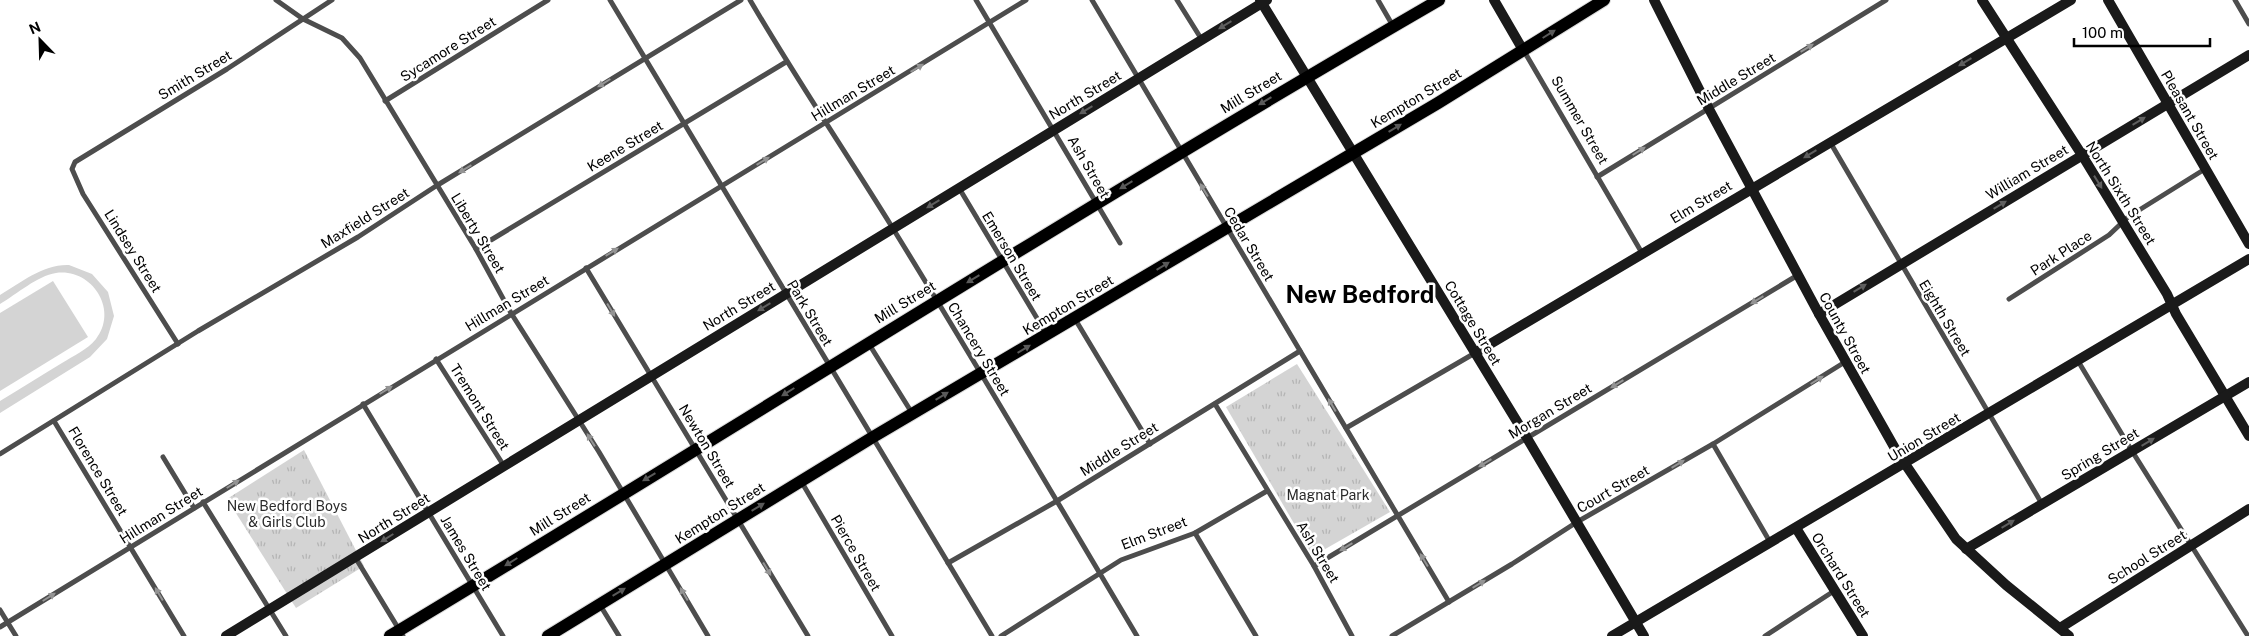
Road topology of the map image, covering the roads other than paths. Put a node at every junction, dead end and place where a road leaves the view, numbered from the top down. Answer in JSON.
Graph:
{"nodes":[{"id":1,"x":276,"y":0,"type":"edge"},
{"id":2,"x":332,"y":0,"type":"edge"},
{"id":3,"x":548,"y":0,"type":"edge"},
{"id":4,"x":610,"y":0,"type":"edge"},
{"id":5,"x":741,"y":0,"type":"edge"},
{"id":6,"x":750,"y":0,"type":"edge"},
{"id":7,"x":976,"y":0,"type":"edge"},
{"id":8,"x":1026,"y":0,"type":"edge"},
{"id":9,"x":1092,"y":0,"type":"edge"},
{"id":10,"x":1177,"y":0,"type":"edge"},
{"id":11,"x":1378,"y":0,"type":"edge"},
{"id":12,"x":1439,"y":0,"type":"edge"},
{"id":13,"x":1494,"y":0,"type":"edge"},
{"id":14,"x":1604,"y":0,"type":"edge"},
{"id":15,"x":1654,"y":0,"type":"edge"},
{"id":16,"x":1886,"y":0,"type":"edge"},
{"id":17,"x":1982,"y":0,"type":"edge"},
{"id":18,"x":2071,"y":0,"type":"edge"},
{"id":19,"x":2108,"y":0,"type":"edge"},
{"id":20,"x":2235,"y":0,"type":"edge"},
{"id":21,"x":1263,"y":1,"type":"edge"},
{"id":22,"x":303,"y":19,"type":"junction"},
{"id":23,"x":990,"y":23,"type":"junction"},
{"id":24,"x":2249,"y":24,"type":"edge"},
{"id":25,"x":1394,"y":26,"type":"junction"},
{"id":26,"x":2006,"y":37,"type":"junction"},
{"id":27,"x":1202,"y":40,"type":"junction"},
{"id":28,"x":1524,"y":50,"type":"junction"},
{"id":29,"x":2249,"y":54,"type":"edge"},
{"id":30,"x":645,"y":58,"type":"junction"},
{"id":31,"x":786,"y":62,"type":"junction"},
{"id":32,"x":1307,"y":76,"type":"junction"},
{"id":33,"x":1138,"y":79,"type":"junction"},
{"id":34,"x":385,"y":101,"type":"junction"},
{"id":35,"x":2167,"y":104,"type":"junction"},
{"id":36,"x":1709,"y":109,"type":"junction"},
{"id":37,"x":827,"y":122,"type":"junction"},
{"id":38,"x":683,"y":124,"type":"junction"},
{"id":39,"x":1054,"y":130,"type":"junction"},
{"id":40,"x":1830,"y":142,"type":"junction"},
{"id":41,"x":1181,"y":152,"type":"junction"},
{"id":42,"x":1354,"y":153,"type":"junction"},
{"id":43,"x":2082,"y":155,"type":"junction"},
{"id":44,"x":72,"y":169,"type":"joint"},
{"id":45,"x":2205,"y":169,"type":"junction"},
{"id":46,"x":1598,"y":177,"type":"junction"},
{"id":47,"x":436,"y":186,"type":"junction"},
{"id":48,"x":721,"y":186,"type":"junction"},
{"id":49,"x":959,"y":188,"type":"junction"},
{"id":50,"x":1752,"y":188,"type":"junction"},
{"id":51,"x":1096,"y":203,"type":"junction"},
{"id":52,"x":2123,"y":222,"type":"junction"},
{"id":53,"x":893,"y":228,"type":"junction"},
{"id":54,"x":1227,"y":228,"type":"junction"},
{"id":55,"x":1120,"y":243,"type":"dead end"},
{"id":56,"x":2249,"y":244,"type":"edge"},
{"id":57,"x":476,"y":249,"type":"junction"},
{"id":58,"x":1642,"y":253,"type":"junction"},
{"id":59,"x":2249,"y":259,"type":"edge"},
{"id":60,"x":1002,"y":261,"type":"junction"},
{"id":61,"x":1900,"y":264,"type":"junction"},
{"id":62,"x":586,"y":268,"type":"junction"},
{"id":63,"x":1798,"y":275,"type":"junction"},
{"id":64,"x":786,"y":294,"type":"junction"},
{"id":65,"x":2009,"y":299,"type":"dead end"},
{"id":66,"x":937,"y":301,"type":"junction"},
{"id":67,"x":2173,"y":305,"type":"junction"},
{"id":68,"x":511,"y":313,"type":"junction"},
{"id":69,"x":1819,"y":314,"type":"junction"},
{"id":70,"x":1075,"y":319,"type":"junction"},
{"id":71,"x":1047,"y":336,"type":"junction"},
{"id":72,"x":869,"y":342,"type":"junction"},
{"id":73,"x":178,"y":344,"type":"junction"},
{"id":74,"x":1300,"y":351,"type":"junction"},
{"id":75,"x":1475,"y":353,"type":"junction"},
{"id":76,"x":436,"y":359,"type":"junction"},
{"id":77,"x":2078,"y":361,"type":"junction"},
{"id":78,"x":1845,"y":362,"type":"junction"},
{"id":79,"x":829,"y":366,"type":"junction"},
{"id":80,"x":981,"y":373,"type":"junction"},
{"id":81,"x":652,"y":376,"type":"junction"},
{"id":82,"x":2249,"y":382,"type":"edge"},
{"id":83,"x":2226,"y":396,"type":"junction"},
{"id":84,"x":363,"y":404,"type":"junction"},
{"id":85,"x":1215,"y":404,"type":"junction"},
{"id":86,"x":912,"y":414,"type":"junction"},
{"id":87,"x":1989,"y":414,"type":"junction"},
{"id":88,"x":579,"y":420,"type":"junction"},
{"id":89,"x":54,"y":421,"type":"junction"},
{"id":90,"x":1346,"y":428,"type":"junction"},
{"id":91,"x":2249,"y":436,"type":"edge"},
{"id":92,"x":873,"y":437,"type":"junction"},
{"id":93,"x":1527,"y":438,"type":"junction"},
{"id":94,"x":1150,"y":444,"type":"junction"},
{"id":95,"x":1713,"y":444,"type":"junction"},
{"id":96,"x":696,"y":449,"type":"junction"},
{"id":97,"x":2132,"y":451,"type":"junction"},
{"id":98,"x":0,"y":454,"type":"edge"},
{"id":99,"x":163,"y":458,"type":"dead end"},
{"id":100,"x":1905,"y":464,"type":"junction"},
{"id":101,"x":504,"y":466,"type":"junction"},
{"id":102,"x":801,"y":481,"type":"junction"},
{"id":103,"x":1267,"y":491,"type":"junction"},
{"id":104,"x":623,"y":493,"type":"junction"},
{"id":105,"x":1057,"y":501,"type":"junction"},
{"id":106,"x":203,"y":502,"type":"junction"},
{"id":107,"x":2042,"y":504,"type":"junction"},
{"id":108,"x":194,"y":508,"type":"junction"},
{"id":109,"x":2249,"y":510,"type":"edge"},
{"id":110,"x":428,"y":512,"type":"junction"},
{"id":111,"x":1397,"y":516,"type":"junction"},
{"id":112,"x":738,"y":520,"type":"junction"},
{"id":113,"x":1577,"y":522,"type":"junction"},
{"id":114,"x":1796,"y":528,"type":"junction"},
{"id":115,"x":1195,"y":533,"type":"junction"},
{"id":116,"x":1770,"y":542,"type":"junction"},
{"id":117,"x":2192,"y":546,"type":"junction"},
{"id":118,"x":130,"y":547,"type":"junction"},
{"id":119,"x":1966,"y":549,"type":"junction"},
{"id":120,"x":356,"y":557,"type":"junction"},
{"id":121,"x":948,"y":563,"type":"junction"},
{"id":122,"x":666,"y":564,"type":"junction"},
{"id":123,"x":1314,"y":566,"type":"junction"},
{"id":124,"x":1100,"y":574,"type":"junction"},
{"id":125,"x":472,"y":586,"type":"junction"},
{"id":126,"x":1834,"y":592,"type":"junction"},
{"id":127,"x":1449,"y":602,"type":"junction"},
{"id":128,"x":600,"y":604,"type":"junction"},
{"id":129,"x":270,"y":609,"type":"junction"},
{"id":130,"x":0,"y":610,"type":"edge"},
{"id":131,"x":8,"y":622,"type":"junction"},
{"id":132,"x":1636,"y":622,"type":"junction"},
{"id":133,"x":0,"y":627,"type":"edge"},
{"id":134,"x":2060,"y":628,"type":"junction"},
{"id":135,"x":397,"y":634,"type":"edge"},
{"id":136,"x":16,"y":636,"type":"edge"},
{"id":137,"x":184,"y":636,"type":"edge"},
{"id":138,"x":226,"y":636,"type":"edge"},
{"id":139,"x":286,"y":636,"type":"edge"},
{"id":140,"x":502,"y":636,"type":"edge"},
{"id":141,"x":548,"y":636,"type":"edge"},
{"id":142,"x":619,"y":636,"type":"edge"},
{"id":143,"x":708,"y":636,"type":"edge"},
{"id":144,"x":808,"y":636,"type":"edge"},
{"id":145,"x":892,"y":636,"type":"edge"},
{"id":146,"x":992,"y":636,"type":"edge"},
{"id":147,"x":1001,"y":636,"type":"edge"},
{"id":148,"x":1137,"y":636,"type":"edge"},
{"id":149,"x":1256,"y":636,"type":"edge"},
{"id":150,"x":1352,"y":636,"type":"edge"},
{"id":151,"x":1392,"y":636,"type":"edge"},
{"id":152,"x":1612,"y":636,"type":"edge"},
{"id":153,"x":1644,"y":636,"type":"edge"},
{"id":154,"x":1765,"y":636,"type":"edge"},
{"id":155,"x":1863,"y":636,"type":"edge"},
{"id":156,"x":2070,"y":636,"type":"edge"},
{"id":157,"x":2248,"y":636,"type":"edge"}],
"edges":[{"from":1,"to":22,"type":"street","name":"Liberty Street"},
{"from":2,"to":22,"type":"street","name":"Smith Street"},
{"from":3,"to":34,"type":"street","name":"Sycamore Street"},
{"from":4,"to":30,"type":"street","name":"Park Street"},
{"from":5,"to":30,"type":"street","name":"Maxfield Street"},
{"from":6,"to":31,"type":"street","name":"Chancery Street"},
{"from":7,"to":23,"type":"street","name":"Ash Street"},
{"from":8,"to":23,"type":"street","name":"Hillman Street"},
{"from":9,"to":33,"type":"street","name":"Cedar Street"},
{"from":10,"to":27,"type":"street"},
{"from":11,"to":25,"type":"street"},
{"from":12,"to":25,"type":"main road","name":"Mill Street"},
{"from":13,"to":28,"type":"street","name":"Summer Street"},
{"from":28,"to":14,"type":"main road","name":"Kempton Street","one_way":true},
{"from":15,"to":36,"type":"street","name":"County Street"},
{"from":36,"to":16,"type":"street","name":"Middle Street","one_way":true},
{"from":17,"to":26,"type":"street","name":"North Sixth Street"},
{"from":18,"to":26,"type":"street","name":"Elm Street"},
{"from":19,"to":35,"type":"street","name":"Pleasant Street"},
{"from":20,"to":24,"type":"street"},
{"from":21,"to":27,"type":"street","name":"North Street","one_way":true},
{"from":21,"to":32,"type":"street","name":"Cottage Street"},
{"from":22,"to":34,"type":"street","name":"Liberty Street"},
{"from":22,"to":44,"type":"street","name":"Smith Street"},
{"from":37,"to":23,"type":"street","name":"Hillman Street","one_way":true},
{"from":23,"to":39,"type":"street","name":"Ash Street"},
{"from":25,"to":32,"type":"main road","name":"Mill Street"},
{"from":26,"to":40,"type":"street","name":"Elm Street","one_way":true},
{"from":26,"to":43,"type":"street","name":"North Sixth Street"},
{"from":27,"to":33,"type":"street","name":"North Street"},
{"from":42,"to":28,"type":"main road","name":"Kempton Street","one_way":true},
{"from":28,"to":46,"type":"street","name":"Summer Street"},
{"from":29,"to":35,"type":"street","name":"William Street"},
{"from":30,"to":38,"type":"street","name":"Park Street"},
{"from":30,"to":47,"type":"street","name":"Maxfield Street","one_way":true},
{"from":31,"to":37,"type":"street","name":"Chancery Street"},
{"from":31,"to":38,"type":"street","name":"Keene Street"},
{"from":32,"to":41,"type":"main road","name":"Mill Street","one_way":true},
{"from":32,"to":42,"type":"street","name":"Cottage Street"},
{"from":33,"to":39,"type":"street","name":"North Street","one_way":true},
{"from":33,"to":41,"type":"street","name":"Cedar Street"},
{"from":34,"to":47,"type":"street","name":"Liberty Street"},
{"from":43,"to":35,"type":"street","name":"William Street","one_way":true},
{"from":35,"to":45,"type":"street","name":"Pleasant Street"},
{"from":46,"to":36,"type":"street","name":"Middle Street","one_way":true},
{"from":36,"to":50,"type":"street","name":"County Street"},
{"from":48,"to":37,"type":"street","name":"Hillman Street","one_way":true},
{"from":37,"to":53,"type":"street","name":"Chancery Street"},
{"from":38,"to":48,"type":"street","name":"Park Street"},
{"from":38,"to":57,"type":"street","name":"Keene Street"},
{"from":39,"to":49,"type":"street","name":"North Street"},
{"from":39,"to":51,"type":"street","name":"Ash Street"},
{"from":40,"to":50,"type":"street","name":"Elm Street","one_way":true},
{"from":40,"to":61,"type":"street","name":"Eighth Street"},
{"from":41,"to":51,"type":"main road","name":"Mill Street","one_way":true},
{"from":54,"to":41,"type":"street","name":"Cedar Street","one_way":true},
{"from":42,"to":54,"type":"main road","name":"Kempton Street"},
{"from":42,"to":75,"type":"street","name":"Cottage Street"},
{"from":43,"to":52,"type":"street","name":"North Sixth Street","one_way":true},
{"from":61,"to":43,"type":"street","name":"William Street","one_way":true},
{"from":44,"to":73,"type":"street","name":"Lindsey Street"},
{"from":45,"to":52,"type":"street","name":"Park Place"},
{"from":45,"to":56,"type":"street","name":"Pleasant Street"},
{"from":46,"to":58,"type":"street","name":"Summer Street"},
{"from":47,"to":57,"type":"street","name":"Liberty Street"},
{"from":47,"to":73,"type":"street","name":"Maxfield Street"},
{"from":62,"to":48,"type":"street","name":"Hillman Street","one_way":true},
{"from":48,"to":64,"type":"street","name":"Park Street"},
{"from":49,"to":53,"type":"street","name":"North Street","one_way":true},
{"from":49,"to":60,"type":"street","name":"Emerson Street"},
{"from":50,"to":58,"type":"street","name":"Elm Street"},
{"from":50,"to":63,"type":"street","name":"County Street"},
{"from":51,"to":55,"type":"street","name":"Ash Street"},
{"from":51,"to":60,"type":"main road","name":"Mill Street"},
{"from":52,"to":65,"type":"street","name":"Park Place"},
{"from":52,"to":67,"type":"street","name":"North Sixth Street"},
{"from":53,"to":64,"type":"street","name":"North Street"},
{"from":53,"to":66,"type":"street","name":"Chancery Street"},
{"from":70,"to":54,"type":"main road","name":"Kempton Street","one_way":true},
{"from":54,"to":74,"type":"street","name":"Cedar Street"},
{"from":57,"to":68,"type":"street","name":"Liberty Street"},
{"from":58,"to":75,"type":"street","name":"Elm Street"},
{"from":59,"to":67,"type":"street","name":"Union Street"},
{"from":60,"to":66,"type":"main road","name":"Mill Street","one_way":true},
{"from":60,"to":71,"type":"street","name":"Emerson Street"},
{"from":69,"to":61,"type":"street","name":"William Street","one_way":true},
{"from":61,"to":87,"type":"street","name":"Eighth Street"},
{"from":62,"to":68,"type":"street","name":"Hillman Street"},
{"from":62,"to":81,"type":"street","name":"Newton Street","one_way":true},
{"from":63,"to":69,"type":"street","name":"County Street"},
{"from":63,"to":93,"type":"street","name":"Morgan Street","one_way":true},
{"from":64,"to":79,"type":"street","name":"Park Street"},
{"from":64,"to":81,"type":"street","name":"North Street","one_way":true},
{"from":66,"to":72,"type":"main road","name":"Mill Street"},
{"from":66,"to":80,"type":"street","name":"Chancery Street"},
{"from":67,"to":77,"type":"street","name":"Union Street"},
{"from":67,"to":83,"type":"street","name":"North Sixth Street"},
{"from":68,"to":76,"type":"street","name":"Hillman Street"},
{"from":68,"to":88,"type":"street","name":"Liberty Street"},
{"from":69,"to":78,"type":"street","name":"County Street"},
{"from":70,"to":71,"type":"main road","name":"Kempton Street"},
{"from":70,"to":94,"type":"street"},
{"from":80,"to":71,"type":"main road","name":"Kempton Street","one_way":true},
{"from":72,"to":79,"type":"main road","name":"Mill Street"},
{"from":72,"to":86,"type":"street"},
{"from":73,"to":89,"type":"street","name":"Maxfield Street"},
{"from":74,"to":85,"type":"street","name":"Middle Street"},
{"from":90,"to":74,"type":"street","name":"Cedar Street","one_way":true},
{"from":75,"to":90,"type":"street","name":"Elm Street"},
{"from":75,"to":93,"type":"street","name":"Cottage Street"},
{"from":84,"to":76,"type":"street","name":"Hillman Street","one_way":true},
{"from":76,"to":101,"type":"street","name":"Tremont Street"},
{"from":77,"to":87,"type":"street","name":"Union Street"},
{"from":77,"to":97,"type":"street"},
{"from":95,"to":78,"type":"street","name":"Court Street","one_way":true},
{"from":78,"to":100,"type":"street","name":"County Street"},
{"from":79,"to":92,"type":"street","name":"Park Street"},
{"from":79,"to":96,"type":"main road","name":"Mill Street","one_way":true},
{"from":86,"to":80,"type":"main road","name":"Kempton Street","one_way":true},
{"from":80,"to":105,"type":"street","name":"Chancery Street"},
{"from":81,"to":88,"type":"street","name":"North Street"},
{"from":81,"to":96,"type":"street","name":"Newton Street"},
{"from":82,"to":83,"type":"street","name":"Spring Street"},
{"from":83,"to":91,"type":"street","name":"North Sixth Street"},
{"from":97,"to":83,"type":"street","name":"Spring Street","one_way":true},
{"from":106,"to":84,"type":"street","name":"Hillman Street","one_way":true},
{"from":84,"to":110,"type":"street","name":"James Street"},
{"from":85,"to":94,"type":"street","name":"Middle Street"},
{"from":85,"to":103,"type":"street","name":"Ash Street"},
{"from":86,"to":92,"type":"main road","name":"Kempton Street"},
{"from":87,"to":100,"type":"street","name":"Union Street"},
{"from":87,"to":107,"type":"street","name":"Eighth Street"},
{"from":88,"to":101,"type":"street","name":"North Street"},
{"from":104,"to":88,"type":"street","name":"Liberty Street","one_way":true},
{"from":89,"to":98,"type":"street","name":"Maxfield Street"},
{"from":89,"to":118,"type":"street","name":"Florence Street"},
{"from":90,"to":111,"type":"street","name":"Cedar Street"},
{"from":92,"to":102,"type":"main road","name":"Kempton Street"},
{"from":92,"to":121,"type":"street","name":"Park Street"},
{"from":93,"to":111,"type":"street","name":"Morgan Street","one_way":true},
{"from":93,"to":113,"type":"street","name":"Cottage Street"},
{"from":94,"to":105,"type":"street","name":"Middle Street"},
{"from":113,"to":95,"type":"street","name":"Court Street","one_way":true},
{"from":95,"to":116,"type":"street"},
{"from":96,"to":104,"type":"main road","name":"Mill Street","one_way":true},
{"from":96,"to":112,"type":"street","name":"Newton Street"},
{"from":97,"to":107,"type":"street","name":"Spring Street"},
{"from":97,"to":117,"type":"street"},
{"from":99,"to":108,"type":"street"},
{"from":100,"to":114,"type":"street","name":"Union Street"},
{"from":100,"to":119,"type":"street","name":"County Street"},
{"from":101,"to":110,"type":"street","name":"North Street"},
{"from":112,"to":102,"type":"main road","name":"Kempton Street","one_way":true},
{"from":102,"to":145,"type":"street","name":"Pierce Street"},
{"from":103,"to":115,"type":"street","name":"Elm Street"},
{"from":103,"to":123,"type":"street","name":"Ash Street"},
{"from":104,"to":122,"type":"street","name":"Liberty Street"},
{"from":104,"to":125,"type":"main road","name":"Mill Street","one_way":true},
{"from":105,"to":121,"type":"street","name":"Middle Street"},
{"from":105,"to":124,"type":"street","name":"Chancery Street"},
{"from":106,"to":108,"type":"street","name":"Hillman Street"},
{"from":106,"to":129,"type":"street"},
{"from":119,"to":107,"type":"street","name":"Spring Street","one_way":true},
{"from":108,"to":118,"type":"street","name":"Hillman Street"},
{"from":109,"to":117,"type":"street","name":"School Street"},
{"from":110,"to":120,"type":"street","name":"North Street","one_way":true},
{"from":110,"to":125,"type":"street","name":"James Street"},
{"from":111,"to":123,"type":"street","name":"Morgan Street","one_way":true},
{"from":127,"to":111,"type":"street","name":"Cedar Street","one_way":true},
{"from":112,"to":122,"type":"main road","name":"Kempton Street"},
{"from":112,"to":144,"type":"street","name":"Newton Street","one_way":true},
{"from":127,"to":113,"type":"street","name":"Court Street","one_way":true},
{"from":113,"to":132,"type":"street","name":"Cottage Street"},
{"from":114,"to":116,"type":"street","name":"Union Street"},
{"from":114,"to":126,"type":"street","name":"Orchard Street"},
{"from":115,"to":124,"type":"street","name":"Elm Street"},
{"from":115,"to":149,"type":"street"},
{"from":116,"to":132,"type":"street","name":"Union Street"},
{"from":117,"to":134,"type":"street","name":"School Street"},
{"from":117,"to":157,"type":"street"},
{"from":131,"to":118,"type":"street","name":"Hillman Street","one_way":true},
{"from":137,"to":118,"type":"street","name":"Florence Street","one_way":true},
{"from":119,"to":134,"type":"street","name":"County Street"},
{"from":120,"to":129,"type":"street","name":"North Street"},
{"from":120,"to":135,"type":"street"},
{"from":121,"to":146,"type":"street","name":"Park Street"},
{"from":128,"to":122,"type":"main road","name":"Kempton Street","one_way":true},
{"from":143,"to":122,"type":"street","name":"Liberty Street","one_way":true},
{"from":123,"to":150,"type":"street","name":"Ash Street"},
{"from":124,"to":147,"type":"street","name":"Elm Street"},
{"from":124,"to":148,"type":"street","name":"Chancery Street"},
{"from":125,"to":135,"type":"main road","name":"Mill Street"},
{"from":125,"to":140,"type":"street","name":"James Street"},
{"from":126,"to":154,"type":"street"},
{"from":126,"to":155,"type":"street","name":"Orchard Street"},
{"from":127,"to":151,"type":"street","name":"Court Street"},
{"from":128,"to":141,"type":"main road","name":"Kempton Street"},
{"from":128,"to":142,"type":"street"},
{"from":129,"to":138,"type":"street","name":"North Street"},
{"from":129,"to":139,"type":"street"},
{"from":130,"to":131,"type":"street"},
{"from":131,"to":133,"type":"street","name":"Hillman Street"},
{"from":131,"to":136,"type":"street"},
{"from":132,"to":152,"type":"street","name":"Union Street"},
{"from":132,"to":153,"type":"street","name":"Cottage Street"},
{"from":134,"to":156,"type":"street","name":"County Street"}]}
